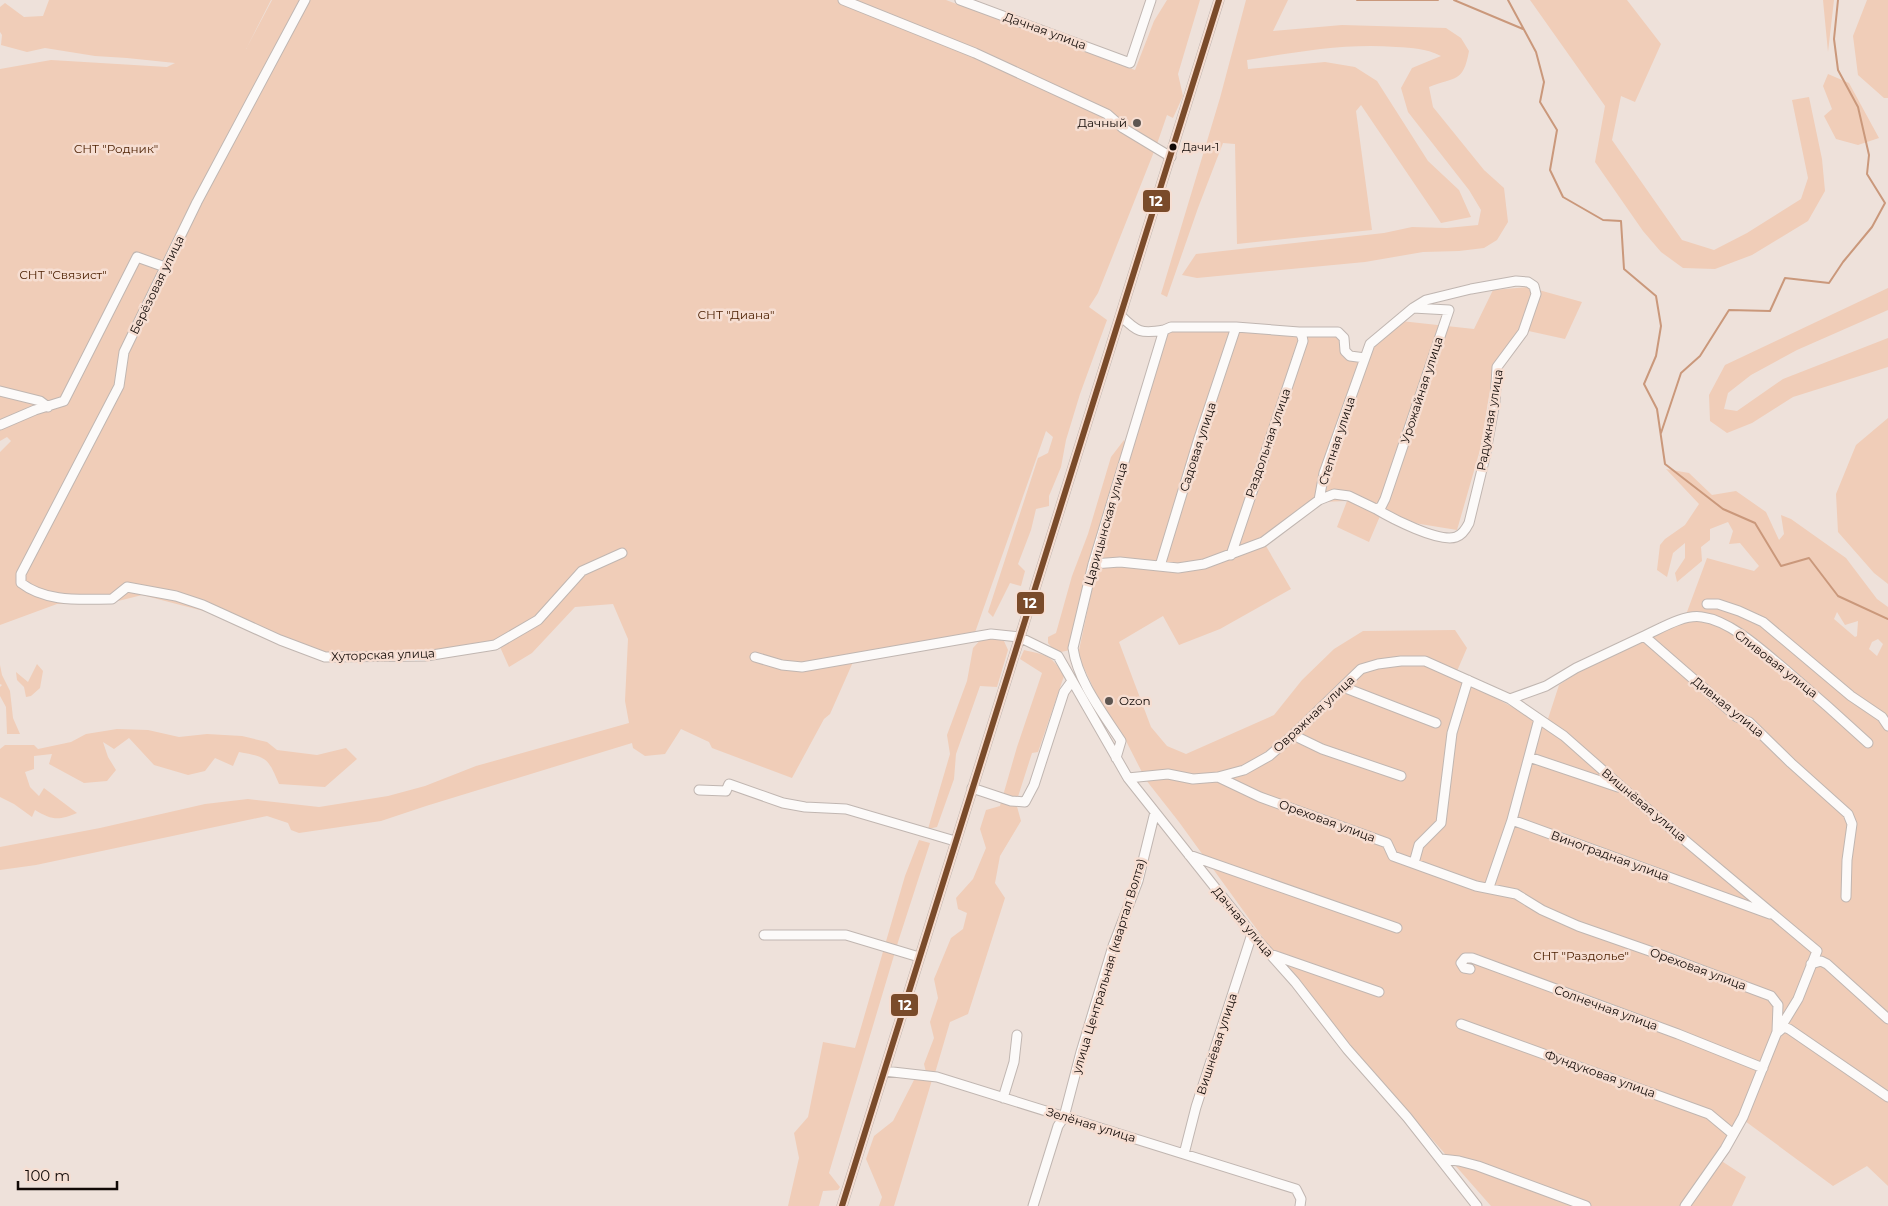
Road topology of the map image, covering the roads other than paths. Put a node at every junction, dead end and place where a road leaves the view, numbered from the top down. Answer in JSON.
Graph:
{"nodes":[{"id":1,"x":305,"y":0,"type":"edge"},
{"id":2,"x":843,"y":0,"type":"edge"},
{"id":3,"x":960,"y":0,"type":"edge"},
{"id":4,"x":1151,"y":0,"type":"edge"},
{"id":5,"x":1219,"y":0,"type":"edge"},
{"id":6,"x":1171,"y":157,"type":"junction"},
{"id":7,"x":165,"y":267,"type":"junction"},
{"id":8,"x":1413,"y":308,"type":"junction"},
{"id":9,"x":1121,"y":316,"type":"junction"},
{"id":10,"x":1236,"y":327,"type":"junction"},
{"id":11,"x":1164,"y":330,"type":"junction"},
{"id":12,"x":1299,"y":332,"type":"junction"},
{"id":13,"x":1364,"y":358,"type":"junction"},
{"id":14,"x":0,"y":391,"type":"edge"},
{"id":15,"x":48,"y":407,"type":"junction"},
{"id":16,"x":0,"y":425,"type":"edge"},
{"id":17,"x":1319,"y":500,"type":"junction"},
{"id":18,"x":1376,"y":509,"type":"junction"},
{"id":19,"x":622,"y":553,"type":"dead end"},
{"id":20,"x":1231,"y":555,"type":"junction"},
{"id":21,"x":1093,"y":564,"type":"junction"},
{"id":22,"x":1160,"y":566,"type":"junction"},
{"id":23,"x":21,"y":574,"type":"joint"},
{"id":24,"x":1707,"y":604,"type":"dead end"},
{"id":25,"x":1644,"y":636,"type":"junction"},
{"id":26,"x":1019,"y":638,"type":"junction"},
{"id":27,"x":755,"y":657,"type":"dead end"},
{"id":28,"x":1468,"y":680,"type":"junction"},
{"id":29,"x":1072,"y":681,"type":"junction"},
{"id":30,"x":1343,"y":687,"type":"junction"},
{"id":31,"x":1510,"y":699,"type":"junction"},
{"id":32,"x":1539,"y":719,"type":"junction"},
{"id":33,"x":1436,"y":723,"type":"dead end"},
{"id":34,"x":1888,"y":726,"type":"edge"},
{"id":35,"x":1293,"y":735,"type":"junction"},
{"id":36,"x":1868,"y":743,"type":"dead end"},
{"id":37,"x":1529,"y":757,"type":"junction"},
{"id":38,"x":1116,"y":758,"type":"junction"},
{"id":39,"x":1402,"y":776,"type":"dead end"},
{"id":40,"x":1218,"y":777,"type":"junction"},
{"id":41,"x":1128,"y":778,"type":"junction"},
{"id":42,"x":972,"y":788,"type":"junction"},
{"id":43,"x":1623,"y":788,"type":"junction"},
{"id":44,"x":699,"y":790,"type":"dead end"},
{"id":45,"x":1155,"y":812,"type":"junction"},
{"id":46,"x":1512,"y":820,"type":"junction"},
{"id":47,"x":955,"y":841,"type":"junction"},
{"id":48,"x":1189,"y":855,"type":"junction"},
{"id":49,"x":1414,"y":864,"type":"junction"},
{"id":50,"x":1489,"y":887,"type":"junction"},
{"id":51,"x":1846,"y":896,"type":"dead end"},
{"id":52,"x":1774,"y":916,"type":"junction"},
{"id":53,"x":1397,"y":928,"type":"dead end"},
{"id":54,"x":1252,"y":934,"type":"junction"},
{"id":55,"x":764,"y":935,"type":"dead end"},
{"id":56,"x":1269,"y":954,"type":"junction"},
{"id":57,"x":919,"y":957,"type":"junction"},
{"id":58,"x":1811,"y":964,"type":"junction"},
{"id":59,"x":1470,"y":969,"type":"dead end"},
{"id":60,"x":1378,"y":992,"type":"dead end"},
{"id":61,"x":1888,"y":1019,"type":"edge"},
{"id":62,"x":1461,"y":1024,"type":"dead end"},
{"id":63,"x":1777,"y":1032,"type":"junction"},
{"id":64,"x":1018,"y":1035,"type":"dead end"},
{"id":65,"x":1762,"y":1068,"type":"junction"},
{"id":66,"x":884,"y":1071,"type":"junction"},
{"id":67,"x":1003,"y":1098,"type":"junction"},
{"id":68,"x":1888,"y":1098,"type":"edge"},
{"id":69,"x":1064,"y":1116,"type":"junction"},
{"id":70,"x":1733,"y":1134,"type":"junction"},
{"id":71,"x":1184,"y":1154,"type":"junction"},
{"id":72,"x":1440,"y":1159,"type":"junction"},
{"id":73,"x":842,"y":1206,"type":"edge"},
{"id":74,"x":1033,"y":1206,"type":"edge"},
{"id":75,"x":1300,"y":1206,"type":"edge"},
{"id":76,"x":1477,"y":1206,"type":"edge"},
{"id":77,"x":1586,"y":1206,"type":"edge"},
{"id":78,"x":1685,"y":1206,"type":"edge"}],
"edges":[{"from":1,"to":7,"type":"street","name":"Берёзовая улица"},
{"from":2,"to":6,"type":"street"},
{"from":3,"to":4,"type":"street","name":"Дачная улица"},
{"from":5,"to":6,"type":"street"},
{"from":6,"to":9,"type":"street"},
{"from":7,"to":15,"type":"street"},
{"from":7,"to":23,"type":"street","name":"Берёзовая улица"},
{"from":8,"to":13,"type":"street"},
{"from":8,"to":18,"type":"street","name":"Урожайная улица"},
{"from":8,"to":18,"type":"street","name":"Радужная улица"},
{"from":9,"to":11,"type":"street"},
{"from":9,"to":26,"type":"street"},
{"from":10,"to":11,"type":"street"},
{"from":10,"to":12,"type":"street"},
{"from":10,"to":22,"type":"street","name":"Садовая улица"},
{"from":11,"to":21,"type":"street","name":"Царицынская улица"},
{"from":12,"to":13,"type":"street"},
{"from":12,"to":20,"type":"street","name":"Раздольная улица"},
{"from":13,"to":17,"type":"street","name":"Степная улица"},
{"from":14,"to":15,"type":"street"},
{"from":15,"to":16,"type":"street"},
{"from":17,"to":18,"type":"street"},
{"from":17,"to":20,"type":"street","name":"Степная улица"},
{"from":19,"to":23,"type":"street","name":"Хуторская улица"},
{"from":20,"to":22,"type":"street","name":"Степная улица"},
{"from":21,"to":22,"type":"street","name":"Степная улица"},
{"from":21,"to":38,"type":"street","name":"Царицынская улица"},
{"from":24,"to":34,"type":"street"},
{"from":25,"to":31,"type":"street"},
{"from":25,"to":36,"type":"street","name":"Сливовая улица"},
{"from":25,"to":51,"type":"street","name":"Дивная улица"},
{"from":26,"to":27,"type":"street","name":"Дачная улица"},
{"from":26,"to":29,"type":"street","name":"Дачная улица"},
{"from":26,"to":42,"type":"street"},
{"from":28,"to":30,"type":"street","name":"Овражная улица"},
{"from":28,"to":31,"type":"street","name":"Овражная улица"},
{"from":28,"to":49,"type":"street"},
{"from":29,"to":38,"type":"street","name":"Дачная улица"},
{"from":29,"to":42,"type":"street"},
{"from":30,"to":33,"type":"street"},
{"from":30,"to":35,"type":"street","name":"Овражная улица"},
{"from":31,"to":32,"type":"street","name":"Вишнёвая улица"},
{"from":32,"to":37,"type":"street"},
{"from":32,"to":43,"type":"street","name":"Вишнёвая улица"},
{"from":35,"to":39,"type":"street"},
{"from":35,"to":40,"type":"street","name":"Овражная улица"},
{"from":37,"to":43,"type":"street"},
{"from":37,"to":46,"type":"street"},
{"from":38,"to":41,"type":"street","name":"Дачная улица"},
{"from":40,"to":41,"type":"street"},
{"from":40,"to":49,"type":"street","name":"Ореховая улица"},
{"from":41,"to":45,"type":"street","name":"Дачная улица"},
{"from":42,"to":47,"type":"street"},
{"from":43,"to":52,"type":"street","name":"Вишнёвая улица"},
{"from":44,"to":47,"type":"street"},
{"from":45,"to":48,"type":"street","name":"Дачная улица"},
{"from":45,"to":69,"type":"street","name":"улица Центральная (квартал Волта)"},
{"from":46,"to":50,"type":"street"},
{"from":46,"to":52,"type":"street","name":"Виноградная улица"},
{"from":47,"to":57,"type":"street"},
{"from":48,"to":53,"type":"street"},
{"from":48,"to":54,"type":"street","name":"Дачная улица"},
{"from":49,"to":50,"type":"street","name":"Ореховая улица"},
{"from":50,"to":63,"type":"street","name":"Ореховая улица"},
{"from":52,"to":58,"type":"street","name":"Вишнёвая улица"},
{"from":54,"to":56,"type":"street","name":"Дачная улица"},
{"from":54,"to":71,"type":"street","name":"Вишнёвая улица"},
{"from":55,"to":57,"type":"street"},
{"from":56,"to":60,"type":"street"},
{"from":56,"to":72,"type":"street","name":"Дачная улица"},
{"from":57,"to":66,"type":"street"},
{"from":58,"to":61,"type":"street"},
{"from":58,"to":63,"type":"street","name":"Вишнёвая улица"},
{"from":59,"to":65,"type":"street","name":"Солнечная улица"},
{"from":62,"to":70,"type":"street","name":"Фундуковая улица"},
{"from":63,"to":65,"type":"street","name":"Ореховая улица"},
{"from":63,"to":68,"type":"street"},
{"from":64,"to":67,"type":"street"},
{"from":65,"to":70,"type":"street","name":"Ореховая улица"},
{"from":66,"to":67,"type":"street","name":"Зелёная улица"},
{"from":66,"to":73,"type":"street"},
{"from":67,"to":69,"type":"street","name":"Зелёная улица"},
{"from":69,"to":71,"type":"street","name":"Зелёная улица"},
{"from":69,"to":74,"type":"street","name":"улица Центральная (квартал Волта)"},
{"from":70,"to":78,"type":"street","name":"Ореховая улица"},
{"from":71,"to":75,"type":"street","name":"Зелёная улица"},
{"from":72,"to":76,"type":"street","name":"Дачная улица"},
{"from":72,"to":77,"type":"street"}]}
